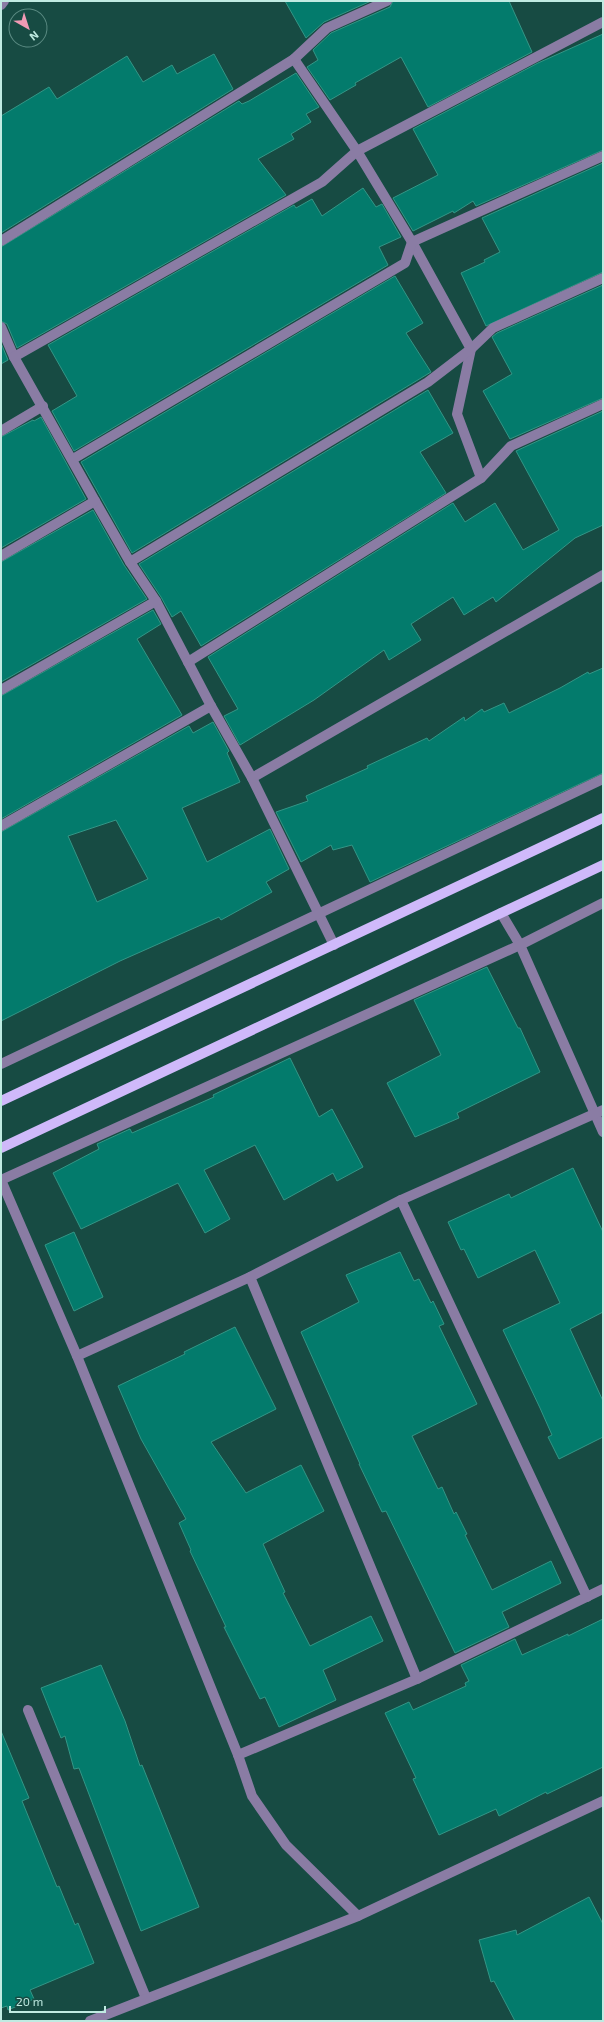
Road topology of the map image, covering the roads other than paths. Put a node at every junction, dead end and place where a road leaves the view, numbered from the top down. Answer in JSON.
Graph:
{"nodes":[{"id":1,"x":4,"y":1,"type":"edge"},
{"id":2,"x":387,"y":1,"type":"edge"},
{"id":3,"x":1,"y":5,"type":"edge"},
{"id":4,"x":603,"y":22,"type":"edge"},
{"id":5,"x":294,"y":58,"type":"junction"},
{"id":6,"x":357,"y":151,"type":"junction"},
{"id":7,"x":603,"y":156,"type":"edge"},
{"id":8,"x":1,"y":241,"type":"edge"},
{"id":9,"x":412,"y":242,"type":"junction"},
{"id":10,"x":603,"y":278,"type":"edge"},
{"id":11,"x":1,"y":327,"type":"edge"},
{"id":12,"x":471,"y":349,"type":"junction"},
{"id":13,"x":14,"y":357,"type":"junction"},
{"id":14,"x":603,"y":404,"type":"edge"},
{"id":15,"x":43,"y":406,"type":"junction"},
{"id":16,"x":1,"y":431,"type":"edge"},
{"id":17,"x":73,"y":459,"type":"junction"},
{"id":18,"x":481,"y":478,"type":"junction"},
{"id":19,"x":95,"y":501,"type":"junction"},
{"id":20,"x":1,"y":556,"type":"edge"},
{"id":21,"x":130,"y":562,"type":"junction"},
{"id":22,"x":603,"y":575,"type":"edge"},
{"id":23,"x":156,"y":600,"type":"junction"},
{"id":24,"x":188,"y":662,"type":"junction"},
{"id":25,"x":1,"y":690,"type":"edge"},
{"id":26,"x":211,"y":706,"type":"junction"},
{"id":27,"x":252,"y":778,"type":"junction"},
{"id":28,"x":603,"y":779,"type":"edge"},
{"id":29,"x":603,"y":818,"type":"edge"},
{"id":30,"x":1,"y":826,"type":"edge"},
{"id":31,"x":603,"y":864,"type":"edge"},
{"id":32,"x":603,"y":903,"type":"edge"},
{"id":33,"x":318,"y":914,"type":"junction"},
{"id":34,"x":501,"y":914,"type":"junction"},
{"id":35,"x":334,"y":945,"type":"junction"},
{"id":36,"x":520,"y":945,"type":"junction"},
{"id":37,"x":1,"y":1064,"type":"edge"},
{"id":38,"x":1,"y":1101,"type":"edge"},
{"id":39,"x":599,"y":1112,"type":"edge"},
{"id":40,"x":603,"y":1132,"type":"edge"},
{"id":41,"x":1,"y":1148,"type":"edge"},
{"id":42,"x":1,"y":1180,"type":"edge"},
{"id":43,"x":401,"y":1200,"type":"junction"},
{"id":44,"x":250,"y":1277,"type":"junction"},
{"id":45,"x":77,"y":1356,"type":"junction"},
{"id":46,"x":603,"y":1590,"type":"edge"},
{"id":47,"x":587,"y":1597,"type":"junction"},
{"id":48,"x":417,"y":1679,"type":"junction"},
{"id":49,"x":28,"y":1710,"type":"dead end"},
{"id":50,"x":238,"y":1756,"type":"junction"},
{"id":51,"x":603,"y":1801,"type":"edge"},
{"id":52,"x":358,"y":1916,"type":"junction"},
{"id":53,"x":146,"y":1998,"type":"junction"},
{"id":54,"x":90,"y":2021,"type":"edge"}],
"edges":[{"from":1,"to":3,"type":"street"},
{"from":2,"to":5,"type":"street"},
{"from":4,"to":6,"type":"street"},
{"from":5,"to":6,"type":"street"},
{"from":5,"to":8,"type":"street"},
{"from":6,"to":9,"type":"street"},
{"from":6,"to":13,"type":"street"},
{"from":7,"to":9,"type":"street"},
{"from":9,"to":12,"type":"street"},
{"from":9,"to":17,"type":"street"},
{"from":10,"to":12,"type":"street"},
{"from":11,"to":13,"type":"street"},
{"from":12,"to":18,"type":"street"},
{"from":12,"to":21,"type":"street"},
{"from":13,"to":15,"type":"street"},
{"from":14,"to":18,"type":"street"},
{"from":15,"to":16,"type":"street"},
{"from":15,"to":17,"type":"street"},
{"from":17,"to":19,"type":"street"},
{"from":18,"to":24,"type":"street"},
{"from":19,"to":20,"type":"street"},
{"from":19,"to":21,"type":"street"},
{"from":21,"to":23,"type":"street"},
{"from":22,"to":27,"type":"street"},
{"from":23,"to":24,"type":"street"},
{"from":23,"to":25,"type":"street"},
{"from":24,"to":26,"type":"street"},
{"from":26,"to":27,"type":"street"},
{"from":26,"to":30,"type":"street"},
{"from":27,"to":33,"type":"street"},
{"from":28,"to":33,"type":"street"},
{"from":29,"to":35,"type":"main road"},
{"from":31,"to":34,"type":"main road"},
{"from":32,"to":36,"type":"street"},
{"from":33,"to":35,"type":"street"},
{"from":33,"to":37,"type":"street"},
{"from":34,"to":36,"type":"street"},
{"from":34,"to":41,"type":"main road"},
{"from":35,"to":38,"type":"main road"},
{"from":36,"to":39,"type":"street"},
{"from":36,"to":42,"type":"street"},
{"from":39,"to":40,"type":"street"},
{"from":39,"to":43,"type":"street"},
{"from":42,"to":45,"type":"street"},
{"from":43,"to":44,"type":"street"},
{"from":43,"to":47,"type":"street"},
{"from":44,"to":45,"type":"street"},
{"from":44,"to":48,"type":"street"},
{"from":45,"to":50,"type":"street"},
{"from":46,"to":47,"type":"street"},
{"from":47,"to":48,"type":"street"},
{"from":48,"to":50,"type":"street"},
{"from":49,"to":53,"type":"street"},
{"from":50,"to":52,"type":"street"},
{"from":51,"to":52,"type":"street"},
{"from":52,"to":53,"type":"street"},
{"from":53,"to":54,"type":"street"}]}
